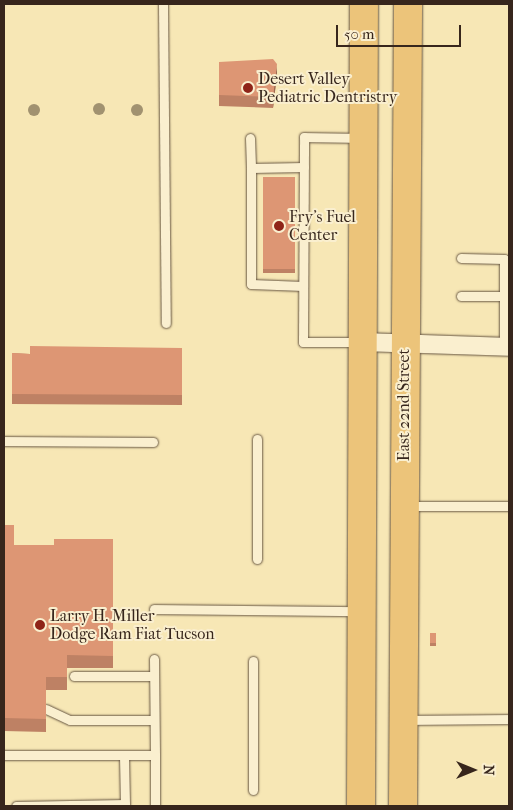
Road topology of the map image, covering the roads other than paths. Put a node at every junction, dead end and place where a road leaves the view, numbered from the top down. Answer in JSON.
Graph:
{"nodes":[{"id":1,"x":163,"y":4,"type":"edge"},
{"id":2,"x":364,"y":4,"type":"edge"},
{"id":3,"x":408,"y":4,"type":"edge"},
{"id":4,"x":250,"y":138,"type":"dead end"},
{"id":5,"x":363,"y":138,"type":"junction"},
{"id":6,"x":304,"y":167,"type":"junction"},
{"id":7,"x":251,"y":168,"type":"junction"},
{"id":8,"x":461,"y":258,"type":"dead end"},
{"id":9,"x":303,"y":286,"type":"junction"},
{"id":10,"x":461,"y":296,"type":"dead end"},
{"id":11,"x":504,"y":296,"type":"junction"},
{"id":12,"x":166,"y":323,"type":"dead end"},
{"id":13,"x":362,"y":342,"type":"junction"},
{"id":14,"x":404,"y":344,"type":"junction"},
{"id":15,"x":507,"y":347,"type":"edge"},
{"id":16,"x":257,"y":440,"type":"dead end"},
{"id":17,"x":4,"y":442,"type":"edge"},
{"id":18,"x":153,"y":442,"type":"dead end"},
{"id":19,"x":404,"y":506,"type":"junction"},
{"id":20,"x":509,"y":506,"type":"edge"},
{"id":21,"x":257,"y":559,"type":"dead end"},
{"id":22,"x":154,"y":609,"type":"dead end"},
{"id":23,"x":361,"y":612,"type":"junction"},
{"id":24,"x":154,"y":660,"type":"dead end"},
{"id":25,"x":253,"y":661,"type":"dead end"},
{"id":26,"x":74,"y":676,"type":"dead end"},
{"id":27,"x":154,"y":676,"type":"junction"},
{"id":28,"x":46,"y":709,"type":"edge"},
{"id":29,"x":509,"y":719,"type":"edge"},
{"id":30,"x":154,"y":720,"type":"junction"},
{"id":31,"x":404,"y":720,"type":"junction"},
{"id":32,"x":4,"y":755,"type":"edge"},
{"id":33,"x":124,"y":755,"type":"junction"},
{"id":34,"x":155,"y":755,"type":"junction"},
{"id":35,"x":253,"y":790,"type":"dead end"},
{"id":36,"x":16,"y":806,"type":"edge"},
{"id":37,"x":155,"y":806,"type":"edge"},
{"id":38,"x":361,"y":806,"type":"edge"},
{"id":39,"x":403,"y":806,"type":"edge"}],
"edges":[{"from":1,"to":12,"type":"lane"},
{"from":2,"to":5,"type":"main road"},
{"from":3,"to":14,"type":"main road","name":"East 22nd Street"},
{"from":4,"to":7,"type":"lane"},
{"from":5,"to":6,"type":"lane"},
{"from":5,"to":13,"type":"main road"},
{"from":6,"to":7,"type":"lane"},
{"from":6,"to":9,"type":"lane"},
{"from":7,"to":9,"type":"lane"},
{"from":8,"to":11,"type":"lane"},
{"from":9,"to":13,"type":"lane"},
{"from":10,"to":11,"type":"lane"},
{"from":11,"to":15,"type":"lane"},
{"from":13,"to":14,"type":"street"},
{"from":13,"to":23,"type":"main road"},
{"from":14,"to":15,"type":"street"},
{"from":14,"to":19,"type":"main road","name":"East 22nd Street"},
{"from":16,"to":21,"type":"lane"},
{"from":17,"to":18,"type":"lane"},
{"from":19,"to":20,"type":"lane"},
{"from":19,"to":31,"type":"main road","name":"East 22nd Street"},
{"from":22,"to":23,"type":"lane"},
{"from":23,"to":38,"type":"main road"},
{"from":24,"to":27,"type":"lane"},
{"from":25,"to":35,"type":"lane"},
{"from":26,"to":27,"type":"lane"},
{"from":27,"to":30,"type":"lane"},
{"from":28,"to":30,"type":"lane"},
{"from":29,"to":31,"type":"lane"},
{"from":30,"to":34,"type":"lane"},
{"from":31,"to":39,"type":"main road","name":"East 22nd Street"},
{"from":32,"to":33,"type":"lane"},
{"from":33,"to":34,"type":"lane"},
{"from":33,"to":36,"type":"lane"},
{"from":34,"to":37,"type":"lane"}]}
